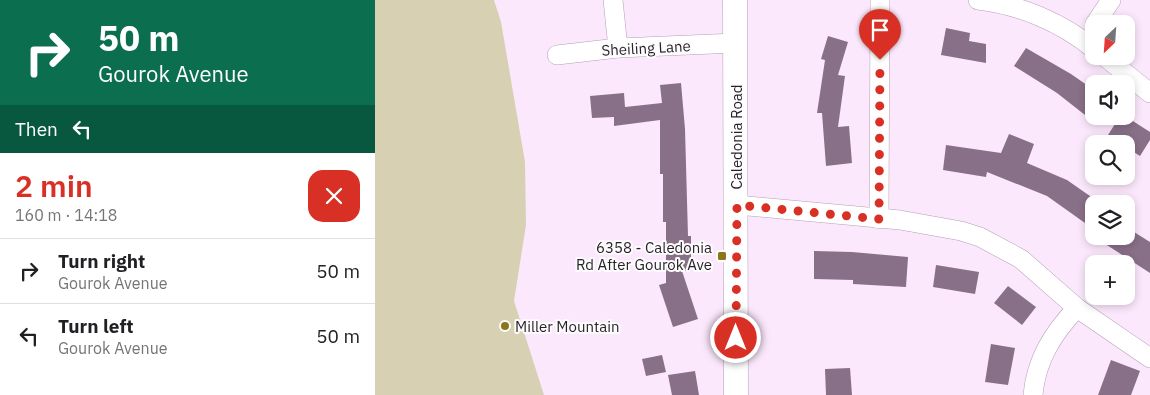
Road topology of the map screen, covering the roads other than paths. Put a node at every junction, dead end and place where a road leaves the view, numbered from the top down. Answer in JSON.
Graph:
{"nodes":[{"id":1,"x":613,"y":0,"type":"edge"},
{"id":2,"x":735,"y":0,"type":"edge"},
{"id":3,"x":880,"y":0,"type":"edge"},
{"id":4,"x":978,"y":0,"type":"edge"},
{"id":5,"x":1111,"y":0,"type":"edge"},
{"id":6,"x":1102,"y":15,"type":"edge"},
{"id":7,"x":1085,"y":32,"type":"edge"},
{"id":8,"x":735,"y":43,"type":"junction"},
{"id":9,"x":618,"y":48,"type":"junction"},
{"id":10,"x":557,"y":55,"type":"dead end"},
{"id":11,"x":1114,"y":65,"type":"edge"},
{"id":12,"x":1150,"y":93,"type":"edge"},
{"id":13,"x":737,"y":205,"type":"junction"},
{"id":14,"x":879,"y":219,"type":"junction"},
{"id":15,"x":1077,"y":308,"type":"junction"},
{"id":16,"x":1150,"y":358,"type":"edge"},
{"id":17,"x":736,"y":395,"type":"edge"},
{"id":18,"x":1033,"y":395,"type":"edge"}],
"edges":[{"from":1,"to":9,"type":"street"},
{"from":2,"to":8,"type":"street","name":"Caledonia Road"},
{"from":3,"to":14,"type":"street"},
{"from":4,"to":7,"type":"street"},
{"from":5,"to":6,"type":"street"},
{"from":8,"to":9,"type":"street","name":"Sheiling Lane"},
{"from":8,"to":13,"type":"street","name":"Caledonia Road"},
{"from":9,"to":10,"type":"street","name":"Sheiling Lane"},
{"from":11,"to":12,"type":"street"},
{"from":13,"to":14,"type":"street"},
{"from":13,"to":17,"type":"street","name":"Caledonia Road"},
{"from":14,"to":15,"type":"street"},
{"from":15,"to":16,"type":"street"},
{"from":15,"to":18,"type":"street"}]}
